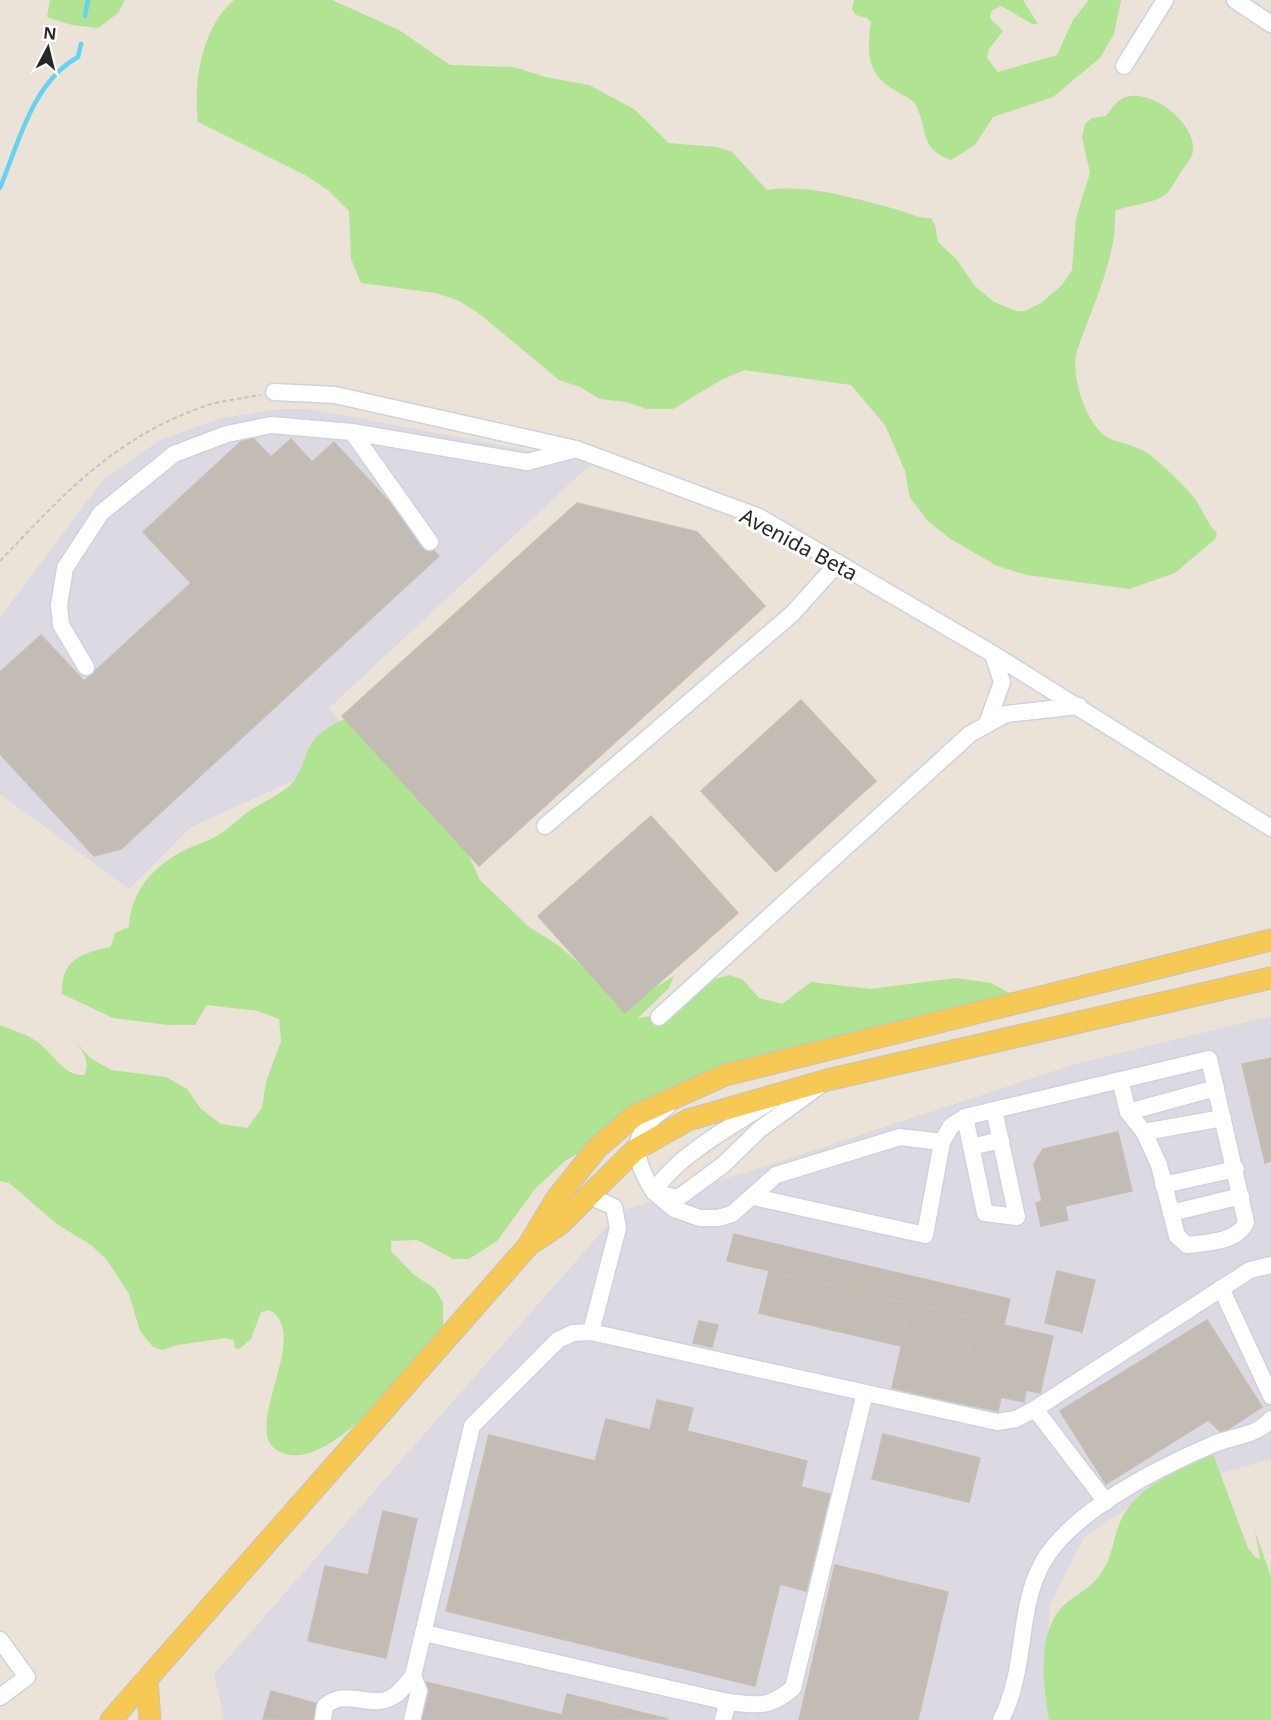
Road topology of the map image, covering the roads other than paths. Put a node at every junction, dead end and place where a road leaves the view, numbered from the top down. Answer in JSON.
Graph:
{"nodes":[{"id":1,"x":1165,"y":0,"type":"edge"},
{"id":2,"x":1235,"y":0,"type":"edge"},
{"id":3,"x":1271,"y":24,"type":"edge"},
{"id":4,"x":1124,"y":66,"type":"dead end"},
{"id":5,"x":274,"y":392,"type":"road end"},
{"id":6,"x":352,"y":432,"type":"junction"},
{"id":7,"x":576,"y":449,"type":"junction"},
{"id":8,"x":430,"y":542,"type":"dead end"},
{"id":9,"x":838,"y":563,"type":"junction"},
{"id":10,"x":993,"y":654,"type":"junction"},
{"id":11,"x":86,"y":667,"type":"dead end"},
{"id":12,"x":1079,"y":706,"type":"junction"},
{"id":13,"x":987,"y":724,"type":"junction"},
{"id":14,"x":545,"y":826,"type":"dead end"},
{"id":15,"x":1271,"y":828,"type":"edge"},
{"id":16,"x":1271,"y":940,"type":"edge"},
{"id":17,"x":1271,"y":978,"type":"edge"},
{"id":18,"x":659,"y":1017,"type":"dead end"},
{"id":19,"x":827,"y":1080,"type":"junction"},
{"id":20,"x":1120,"y":1080,"type":"junction"},
{"id":21,"x":1216,"y":1088,"type":"junction"},
{"id":22,"x":693,"y":1089,"type":"junction"},
{"id":23,"x":785,"y":1091,"type":"junction"},
{"id":24,"x":994,"y":1110,"type":"junction"},
{"id":25,"x":1128,"y":1113,"type":"junction"},
{"id":26,"x":965,"y":1117,"type":"junction"},
{"id":27,"x":1223,"y":1118,"type":"junction"},
{"id":28,"x":1144,"y":1132,"type":"junction"},
{"id":29,"x":1001,"y":1140,"type":"junction"},
{"id":30,"x":942,"y":1142,"type":"junction"},
{"id":31,"x":972,"y":1147,"type":"junction"},
{"id":32,"x":635,"y":1150,"type":"junction"},
{"id":33,"x":1236,"y":1168,"type":"junction"},
{"id":34,"x":1163,"y":1185,"type":"junction"},
{"id":35,"x":654,"y":1192,"type":"junction"},
{"id":36,"x":587,"y":1195,"type":"junction"},
{"id":37,"x":1241,"y":1196,"type":"junction"},
{"id":38,"x":754,"y":1197,"type":"junction"},
{"id":39,"x":1171,"y":1213,"type":"junction"},
{"id":40,"x":528,"y":1246,"type":"junction"},
{"id":41,"x":1271,"y":1265,"type":"edge"},
{"id":42,"x":1221,"y":1288,"type":"junction"},
{"id":43,"x":591,"y":1332,"type":"junction"},
{"id":44,"x":865,"y":1393,"type":"junction"},
{"id":45,"x":1271,"y":1396,"type":"edge"},
{"id":46,"x":1035,"y":1409,"type":"junction"},
{"id":47,"x":1271,"y":1419,"type":"edge"},
{"id":48,"x":1106,"y":1502,"type":"junction"},
{"id":49,"x":424,"y":1633,"type":"junction"},
{"id":50,"x":0,"y":1640,"type":"edge"},
{"id":51,"x":413,"y":1676,"type":"junction"},
{"id":52,"x":147,"y":1680,"type":"junction"},
{"id":53,"x":0,"y":1697,"type":"edge"},
{"id":54,"x":728,"y":1702,"type":"junction"},
{"id":55,"x":324,"y":1713,"type":"edge"},
{"id":56,"x":111,"y":1720,"type":"edge"},
{"id":57,"x":150,"y":1720,"type":"edge"},
{"id":58,"x":412,"y":1720,"type":"edge"},
{"id":59,"x":723,"y":1720,"type":"edge"},
{"id":60,"x":1001,"y":1720,"type":"edge"}],
"edges":[{"from":1,"to":4,"type":"street"},
{"from":2,"to":3,"type":"street"},
{"from":5,"to":7,"type":"street","name":"Avenida Beta"},
{"from":6,"to":7,"type":"street"},
{"from":6,"to":8,"type":"street"},
{"from":6,"to":11,"type":"street"},
{"from":7,"to":9,"type":"street","name":"Avenida Beta"},
{"from":9,"to":10,"type":"street","name":"Avenida Beta"},
{"from":9,"to":14,"type":"street"},
{"from":10,"to":12,"type":"street","name":"Avenida Beta"},
{"from":10,"to":13,"type":"street"},
{"from":12,"to":13,"type":"street"},
{"from":12,"to":15,"type":"street","name":"Avenida Beta"},
{"from":13,"to":18,"type":"street"},
{"from":16,"to":22,"type":"main road"},
{"from":17,"to":19,"type":"main road"},
{"from":19,"to":23,"type":"main road"},
{"from":19,"to":35,"type":"street"},
{"from":20,"to":21,"type":"street"},
{"from":20,"to":24,"type":"street"},
{"from":20,"to":25,"type":"street"},
{"from":21,"to":25,"type":"street"},
{"from":21,"to":27,"type":"street"},
{"from":22,"to":32,"type":"street"},
{"from":22,"to":40,"type":"main road"},
{"from":23,"to":32,"type":"main road"},
{"from":23,"to":35,"type":"street"},
{"from":24,"to":26,"type":"street"},
{"from":24,"to":29,"type":"street"},
{"from":25,"to":28,"type":"street"},
{"from":26,"to":30,"type":"street"},
{"from":26,"to":31,"type":"street"},
{"from":27,"to":28,"type":"street"},
{"from":27,"to":33,"type":"street"},
{"from":28,"to":34,"type":"street"},
{"from":29,"to":31,"type":"street"},
{"from":29,"to":31,"type":"street"},
{"from":30,"to":38,"type":"street"},
{"from":30,"to":38,"type":"street"},
{"from":32,"to":35,"type":"street"},
{"from":32,"to":36,"type":"main road"},
{"from":33,"to":34,"type":"street"},
{"from":33,"to":37,"type":"street"},
{"from":34,"to":39,"type":"street"},
{"from":35,"to":38,"type":"street"},
{"from":36,"to":40,"type":"main road"},
{"from":36,"to":43,"type":"street"},
{"from":37,"to":39,"type":"street"},
{"from":37,"to":39,"type":"street"},
{"from":40,"to":52,"type":"main road"},
{"from":41,"to":42,"type":"street"},
{"from":42,"to":45,"type":"street"},
{"from":42,"to":46,"type":"street"},
{"from":43,"to":44,"type":"street"},
{"from":43,"to":49,"type":"street"},
{"from":44,"to":46,"type":"street"},
{"from":44,"to":54,"type":"street"},
{"from":46,"to":48,"type":"street"},
{"from":47,"to":48,"type":"street"},
{"from":48,"to":60,"type":"street"},
{"from":49,"to":51,"type":"street"},
{"from":49,"to":54,"type":"street"},
{"from":50,"to":53,"type":"street"},
{"from":51,"to":55,"type":"street"},
{"from":51,"to":58,"type":"street"},
{"from":52,"to":56,"type":"main road"},
{"from":52,"to":57,"type":"main road"},
{"from":54,"to":59,"type":"street"}]}
